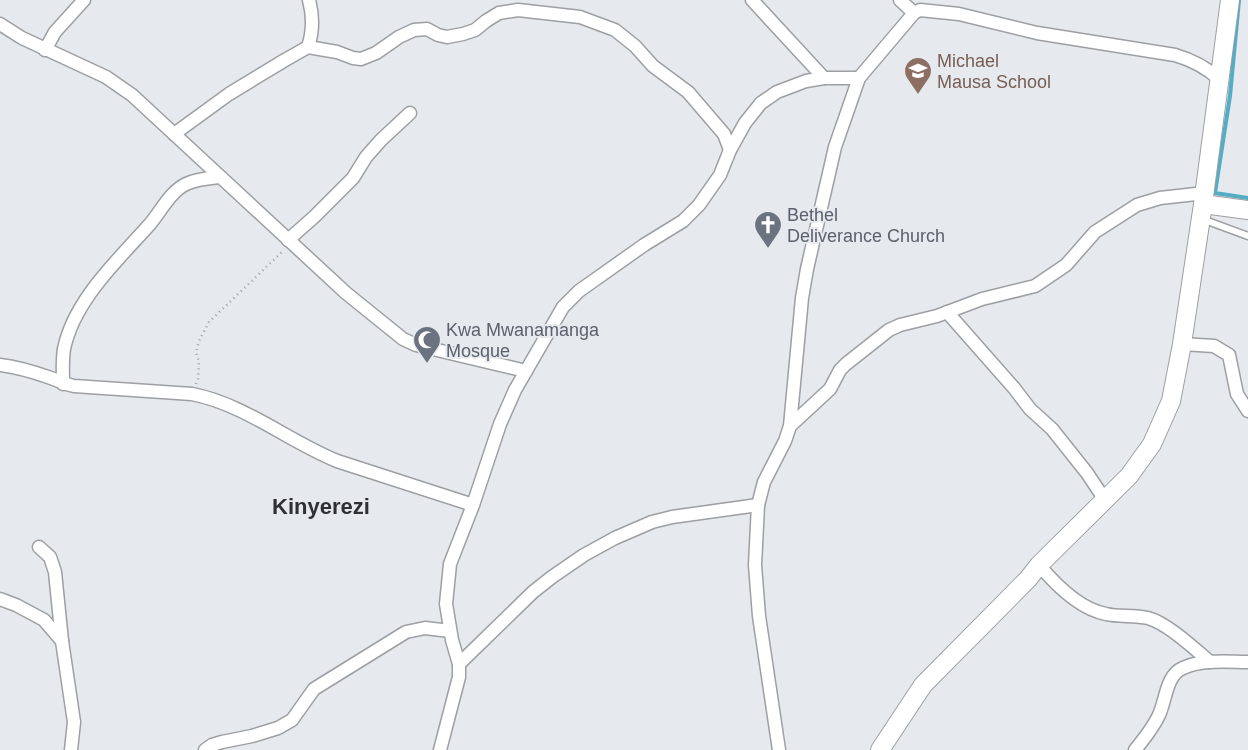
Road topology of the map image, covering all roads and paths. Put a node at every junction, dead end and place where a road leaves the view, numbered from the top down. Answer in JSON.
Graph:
{"nodes":[{"id":1,"x":84,"y":0,"type":"edge"},
{"id":2,"x":309,"y":0,"type":"edge"},
{"id":3,"x":752,"y":0,"type":"edge"},
{"id":4,"x":900,"y":0,"type":"edge"},
{"id":5,"x":1230,"y":0,"type":"edge"},
{"id":6,"x":914,"y":13,"type":"junction"},
{"id":7,"x":0,"y":24,"type":"edge"},
{"id":8,"x":308,"y":47,"type":"junction"},
{"id":9,"x":45,"y":50,"type":"junction"},
{"id":10,"x":824,"y":78,"type":"junction"},
{"id":11,"x":859,"y":78,"type":"junction"},
{"id":12,"x":1219,"y":79,"type":"junction"},
{"id":13,"x":410,"y":113,"type":"dead end"},
{"id":14,"x":174,"y":134,"type":"junction"},
{"id":15,"x":730,"y":150,"type":"junction"},
{"id":16,"x":220,"y":176,"type":"junction"},
{"id":17,"x":1203,"y":205,"type":"junction"},
{"id":18,"x":1248,"y":210,"type":"edge"},
{"id":19,"x":1248,"y":236,"type":"edge"},
{"id":20,"x":290,"y":241,"type":"junction"},
{"id":21,"x":947,"y":312,"type":"junction"},
{"id":22,"x":1182,"y":344,"type":"junction"},
{"id":23,"x":0,"y":365,"type":"edge"},
{"id":24,"x":526,"y":371,"type":"junction"},
{"id":25,"x":63,"y":384,"type":"junction"},
{"id":26,"x":192,"y":394,"type":"junction"},
{"id":27,"x":1248,"y":411,"type":"edge"},
{"id":28,"x":790,"y":426,"type":"junction"},
{"id":29,"x":1105,"y":500,"type":"junction"},
{"id":30,"x":473,"y":505,"type":"junction"},
{"id":31,"x":758,"y":505,"type":"junction"},
{"id":32,"x":39,"y":547,"type":"dead end"},
{"id":33,"x":1039,"y":565,"type":"junction"},
{"id":34,"x":0,"y":599,"type":"edge"},
{"id":35,"x":450,"y":631,"type":"junction"},
{"id":36,"x":62,"y":642,"type":"junction"},
{"id":37,"x":1210,"y":662,"type":"junction"},
{"id":38,"x":1248,"y":662,"type":"edge"},
{"id":39,"x":459,"y":664,"type":"junction"},
{"id":40,"x":71,"y":750,"type":"edge"},
{"id":41,"x":205,"y":750,"type":"edge"},
{"id":42,"x":440,"y":750,"type":"edge"},
{"id":43,"x":779,"y":750,"type":"edge"},
{"id":44,"x":880,"y":750,"type":"edge"},
{"id":45,"x":1136,"y":750,"type":"edge"}],
"edges":[{"from":1,"to":9,"type":"street"},
{"from":2,"to":8,"type":"street"},
{"from":3,"to":10,"type":"street"},
{"from":4,"to":6,"type":"street"},
{"from":5,"to":12,"type":"street"},
{"from":6,"to":11,"type":"street"},
{"from":6,"to":12,"type":"street"},
{"from":7,"to":9,"type":"street"},
{"from":8,"to":14,"type":"street"},
{"from":8,"to":15,"type":"street"},
{"from":9,"to":14,"type":"street"},
{"from":10,"to":11,"type":"street"},
{"from":10,"to":15,"type":"street"},
{"from":11,"to":28,"type":"street"},
{"from":12,"to":17,"type":"street"},
{"from":13,"to":20,"type":"street"},
{"from":14,"to":16,"type":"street"},
{"from":15,"to":24,"type":"street"},
{"from":16,"to":20,"type":"street"},
{"from":16,"to":25,"type":"street"},
{"from":17,"to":18,"type":"street"},
{"from":17,"to":19,"type":"lane"},
{"from":17,"to":21,"type":"street"},
{"from":17,"to":22,"type":"street"},
{"from":20,"to":24,"type":"street"},
{"from":20,"to":26,"type":"path"},
{"from":21,"to":28,"type":"street"},
{"from":21,"to":29,"type":"street"},
{"from":22,"to":27,"type":"street"},
{"from":22,"to":29,"type":"street"},
{"from":23,"to":25,"type":"street"},
{"from":24,"to":30,"type":"street"},
{"from":25,"to":26,"type":"street"},
{"from":26,"to":30,"type":"street"},
{"from":28,"to":31,"type":"street"},
{"from":29,"to":33,"type":"street"},
{"from":30,"to":35,"type":"street"},
{"from":31,"to":39,"type":"street"},
{"from":31,"to":43,"type":"street"},
{"from":32,"to":36,"type":"street"},
{"from":33,"to":37,"type":"street"},
{"from":33,"to":44,"type":"street"},
{"from":34,"to":36,"type":"street"},
{"from":35,"to":39,"type":"street"},
{"from":35,"to":41,"type":"street"},
{"from":36,"to":40,"type":"street"},
{"from":37,"to":38,"type":"street"},
{"from":37,"to":45,"type":"street"},
{"from":39,"to":42,"type":"street"}]}
